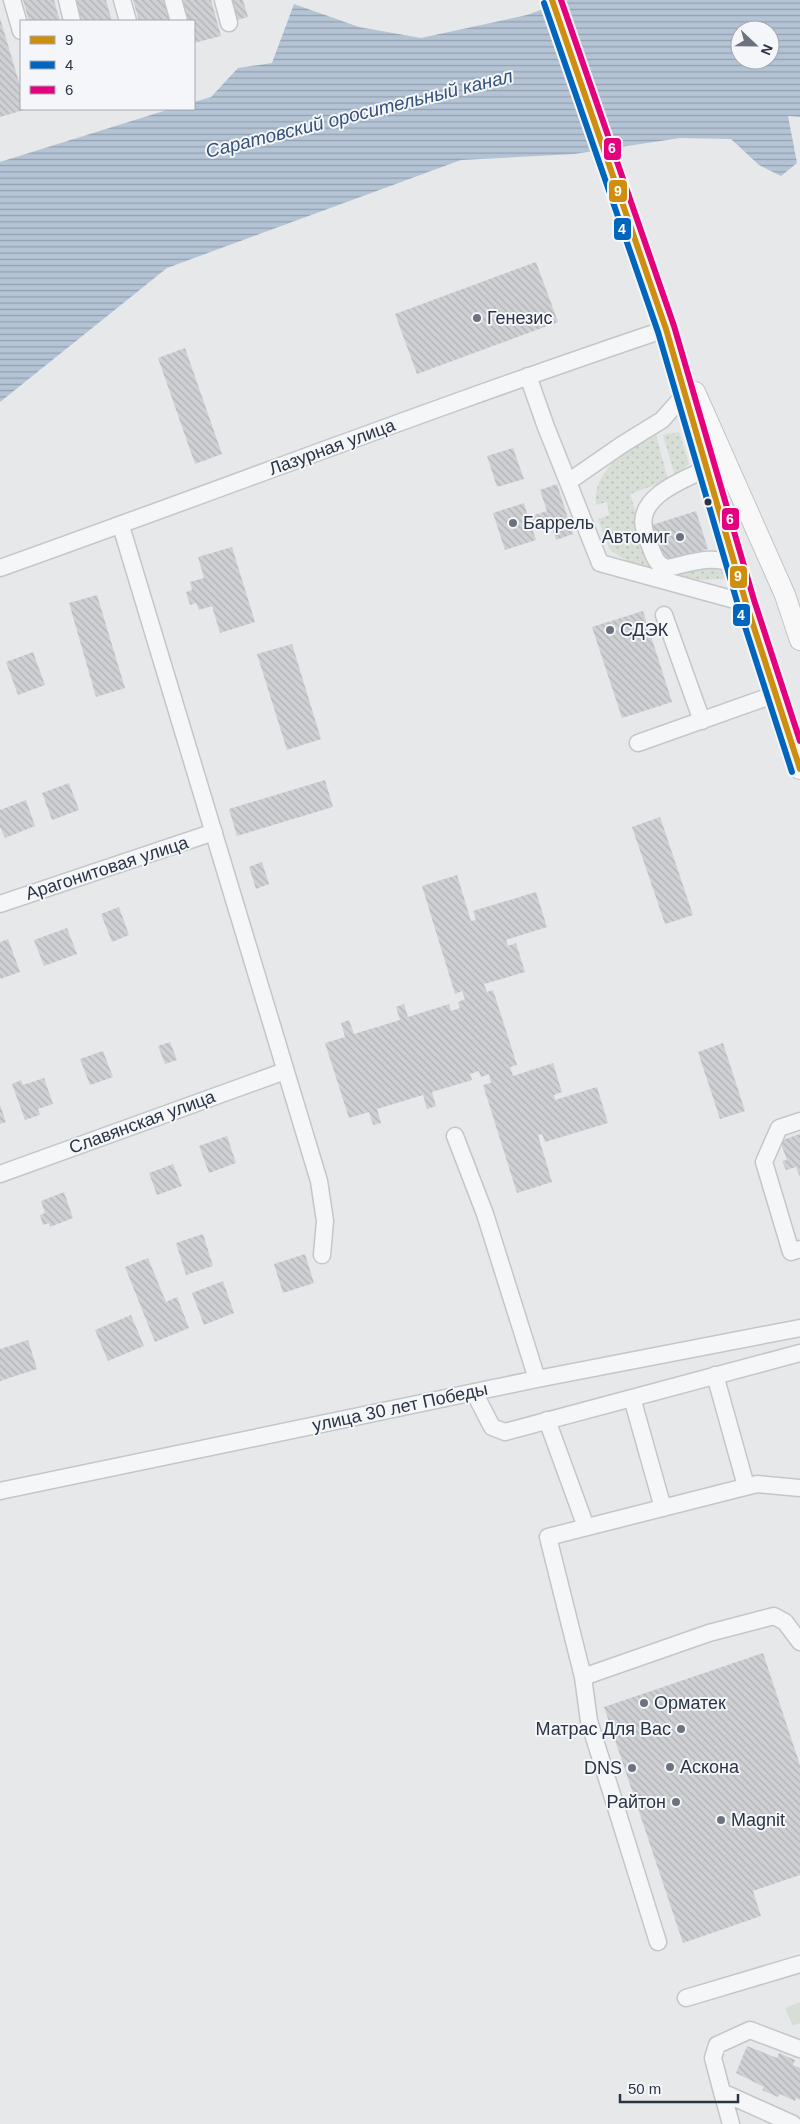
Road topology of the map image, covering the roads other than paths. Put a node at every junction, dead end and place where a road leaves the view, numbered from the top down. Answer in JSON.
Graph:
{"nodes":[{"id":1,"x":12,"y":0,"type":"edge"},
{"id":2,"x":67,"y":0,"type":"edge"},
{"id":3,"x":122,"y":0,"type":"edge"},
{"id":4,"x":173,"y":0,"type":"edge"},
{"id":5,"x":223,"y":0,"type":"edge"},
{"id":6,"x":552,"y":0,"type":"edge"},
{"id":7,"x":72,"y":20,"type":"edge"},
{"id":8,"x":128,"y":20,"type":"edge"},
{"id":9,"x":179,"y":20,"type":"edge"},
{"id":10,"x":229,"y":23,"type":"dead end"},
{"id":11,"x":20,"y":28,"type":"edge"},
{"id":12,"x":666,"y":329,"type":"junction"},
{"id":13,"x":528,"y":376,"type":"junction"},
{"id":14,"x":685,"y":394,"type":"junction"},
{"id":15,"x":728,"y":466,"type":"junction"},
{"id":16,"x":706,"y":469,"type":"junction"},
{"id":17,"x":568,"y":482,"type":"junction"},
{"id":18,"x":121,"y":526,"type":"junction"},
{"id":19,"x":736,"y":565,"type":"junction"},
{"id":20,"x":0,"y":568,"type":"edge"},
{"id":21,"x":746,"y":602,"type":"junction"},
{"id":22,"x":664,"y":615,"type":"dead end"},
{"id":23,"x":800,"y":640,"type":"edge"},
{"id":24,"x":776,"y":694,"type":"junction"},
{"id":25,"x":702,"y":721,"type":"junction"},
{"id":26,"x":638,"y":743,"type":"dead end"},
{"id":27,"x":800,"y":769,"type":"edge"},
{"id":28,"x":214,"y":832,"type":"junction"},
{"id":29,"x":0,"y":904,"type":"edge"},
{"id":30,"x":285,"y":1070,"type":"junction"},
{"id":31,"x":800,"y":1120,"type":"edge"},
{"id":32,"x":456,"y":1136,"type":"dead end"},
{"id":33,"x":0,"y":1174,"type":"edge"},
{"id":34,"x":800,"y":1249,"type":"edge"},
{"id":35,"x":322,"y":1255,"type":"dead end"},
{"id":36,"x":800,"y":1328,"type":"edge"},
{"id":37,"x":800,"y":1353,"type":"edge"},
{"id":38,"x":715,"y":1375,"type":"junction"},
{"id":39,"x":537,"y":1379,"type":"junction"},
{"id":40,"x":474,"y":1392,"type":"junction"},
{"id":41,"x":632,"y":1398,"type":"junction"},
{"id":42,"x":547,"y":1420,"type":"junction"},
{"id":43,"x":746,"y":1486,"type":"junction"},
{"id":44,"x":800,"y":1488,"type":"edge"},
{"id":45,"x":0,"y":1491,"type":"edge"},
{"id":46,"x":663,"y":1508,"type":"junction"},
{"id":47,"x":586,"y":1527,"type":"junction"},
{"id":48,"x":800,"y":1642,"type":"edge"},
{"id":49,"x":583,"y":1677,"type":"junction"},
{"id":50,"x":658,"y":1942,"type":"dead end"},
{"id":51,"x":800,"y":1964,"type":"edge"},
{"id":52,"x":686,"y":1998,"type":"dead end"},
{"id":53,"x":800,"y":2049,"type":"edge"},
{"id":54,"x":722,"y":2092,"type":"junction"},
{"id":55,"x":732,"y":2124,"type":"edge"},
{"id":56,"x":793,"y":2124,"type":"edge"}],
"edges":[{"from":1,"to":11,"type":"street"},
{"from":2,"to":7,"type":"street"},
{"from":3,"to":8,"type":"street"},
{"from":4,"to":9,"type":"street"},
{"from":5,"to":10,"type":"street"},
{"from":6,"to":12,"type":"main road"},
{"from":12,"to":13,"type":"street","name":"Лазурная улица"},
{"from":12,"to":14,"type":"main road"},
{"from":12,"to":15,"type":"main road"},
{"from":13,"to":17,"type":"street"},
{"from":13,"to":18,"type":"street","name":"Лазурная улица"},
{"from":14,"to":16,"type":"main road"},
{"from":14,"to":17,"type":"street"},
{"from":15,"to":16,"type":"main road"},
{"from":15,"to":23,"type":"main road"},
{"from":16,"to":19,"type":"main road"},
{"from":16,"to":19,"type":"street"},
{"from":17,"to":21,"type":"street"},
{"from":18,"to":20,"type":"street","name":"Лазурная улица"},
{"from":18,"to":28,"type":"street"},
{"from":19,"to":21,"type":"main road"},
{"from":21,"to":24,"type":"main road"},
{"from":22,"to":25,"type":"street"},
{"from":24,"to":25,"type":"street"},
{"from":24,"to":27,"type":"main road"},
{"from":25,"to":26,"type":"street"},
{"from":28,"to":29,"type":"street","name":"Арагонитовая улица"},
{"from":28,"to":30,"type":"street"},
{"from":30,"to":33,"type":"street","name":"Славянская улица"},
{"from":30,"to":35,"type":"street"},
{"from":31,"to":34,"type":"street"},
{"from":32,"to":39,"type":"street"},
{"from":36,"to":39,"type":"street","name":"улица 30 лет Победы"},
{"from":37,"to":38,"type":"street"},
{"from":38,"to":41,"type":"street"},
{"from":38,"to":43,"type":"street"},
{"from":39,"to":40,"type":"street","name":"улица 30 лет Победы"},
{"from":40,"to":42,"type":"street"},
{"from":40,"to":45,"type":"street","name":"улица 30 лет Победы"},
{"from":41,"to":42,"type":"street"},
{"from":41,"to":46,"type":"street"},
{"from":42,"to":47,"type":"street"},
{"from":43,"to":44,"type":"street"},
{"from":43,"to":46,"type":"street"},
{"from":46,"to":47,"type":"street"},
{"from":47,"to":49,"type":"street"},
{"from":48,"to":49,"type":"street"},
{"from":49,"to":50,"type":"street"},
{"from":51,"to":52,"type":"street"},
{"from":53,"to":54,"type":"street"},
{"from":54,"to":55,"type":"street"},
{"from":54,"to":56,"type":"street"}]}
